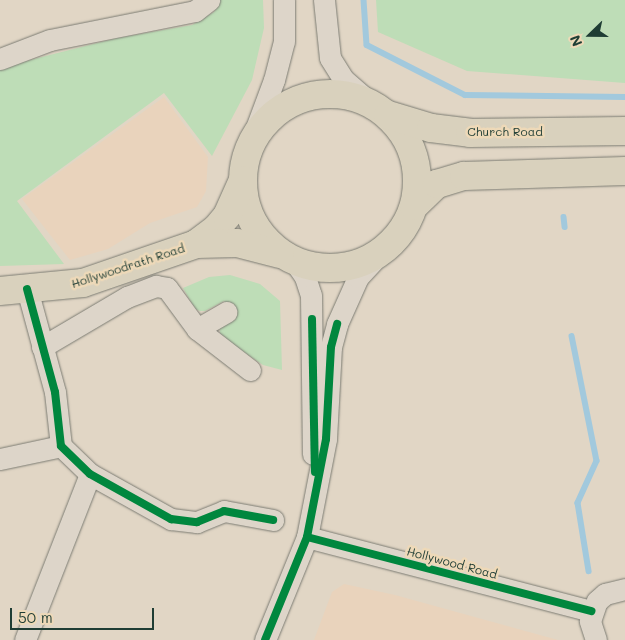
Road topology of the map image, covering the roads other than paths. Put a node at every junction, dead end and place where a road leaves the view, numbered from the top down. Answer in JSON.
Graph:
{"nodes":[{"id":1,"x":210,"y":0,"type":"edge"},
{"id":2,"x":284,"y":0,"type":"edge"},
{"id":3,"x":324,"y":0,"type":"edge"},
{"id":4,"x":0,"y":59,"type":"edge"},
{"id":5,"x":380,"y":110,"type":"junction"},
{"id":6,"x":625,"y":131,"type":"edge"},
{"id":7,"x":252,"y":140,"type":"junction"},
{"id":8,"x":625,"y":171,"type":"edge"},
{"id":9,"x":243,"y":180,"type":"junction"},
{"id":10,"x":414,"y":206,"type":"junction"},
{"id":11,"x":196,"y":244,"type":"junction"},
{"id":12,"x":380,"y":253,"type":"junction"},
{"id":13,"x":288,"y":258,"type":"junction"},
{"id":14,"x":27,"y":288,"type":"junction"},
{"id":15,"x":0,"y":290,"type":"edge"},
{"id":16,"x":226,"y":312,"type":"dead end"},
{"id":17,"x":197,"y":329,"type":"junction"},
{"id":18,"x":42,"y":347,"type":"junction"},
{"id":19,"x":250,"y":370,"type":"dead end"},
{"id":20,"x":61,"y":446,"type":"junction"},
{"id":21,"x":0,"y":459,"type":"edge"},
{"id":22,"x":90,"y":474,"type":"junction"},
{"id":23,"x":316,"y":484,"type":"junction"},
{"id":24,"x":273,"y":520,"type":"dead end"},
{"id":25,"x":306,"y":537,"type":"junction"},
{"id":26,"x":625,"y":589,"type":"edge"},
{"id":27,"x":592,"y":611,"type":"junction"},
{"id":28,"x":25,"y":640,"type":"edge"},
{"id":29,"x":264,"y":640,"type":"edge"},
{"id":30,"x":596,"y":640,"type":"edge"}],
"edges":[{"from":1,"to":4,"type":"street"},
{"from":2,"to":7,"type":"street"},
{"from":3,"to":5,"type":"street"},
{"from":5,"to":6,"type":"main road","name":"Church Road"},
{"from":5,"to":7,"type":"main road"},
{"from":5,"to":10,"type":"main road"},
{"from":7,"to":9,"type":"main road"},
{"from":8,"to":10,"type":"main road"},
{"from":9,"to":11,"type":"main road","name":"Hollywoodrath Road"},
{"from":9,"to":13,"type":"main road"},
{"from":10,"to":12,"type":"main road"},
{"from":11,"to":13,"type":"main road","name":"Hollywoodrath Road"},
{"from":11,"to":14,"type":"main road","name":"Hollywoodrath Road"},
{"from":12,"to":13,"type":"main road"},
{"from":12,"to":23,"type":"street"},
{"from":13,"to":23,"type":"street"},
{"from":14,"to":15,"type":"main road","name":"Hollywoodrath Road"},
{"from":14,"to":18,"type":"street"},
{"from":16,"to":17,"type":"street"},
{"from":17,"to":18,"type":"street"},
{"from":17,"to":19,"type":"street"},
{"from":18,"to":20,"type":"street"},
{"from":20,"to":21,"type":"street"},
{"from":20,"to":22,"type":"street"},
{"from":22,"to":24,"type":"street"},
{"from":22,"to":28,"type":"street"},
{"from":23,"to":25,"type":"street"},
{"from":25,"to":27,"type":"street","name":"Hollywood Road"},
{"from":25,"to":29,"type":"street"},
{"from":26,"to":27,"type":"street"},
{"from":27,"to":30,"type":"street"}]}
